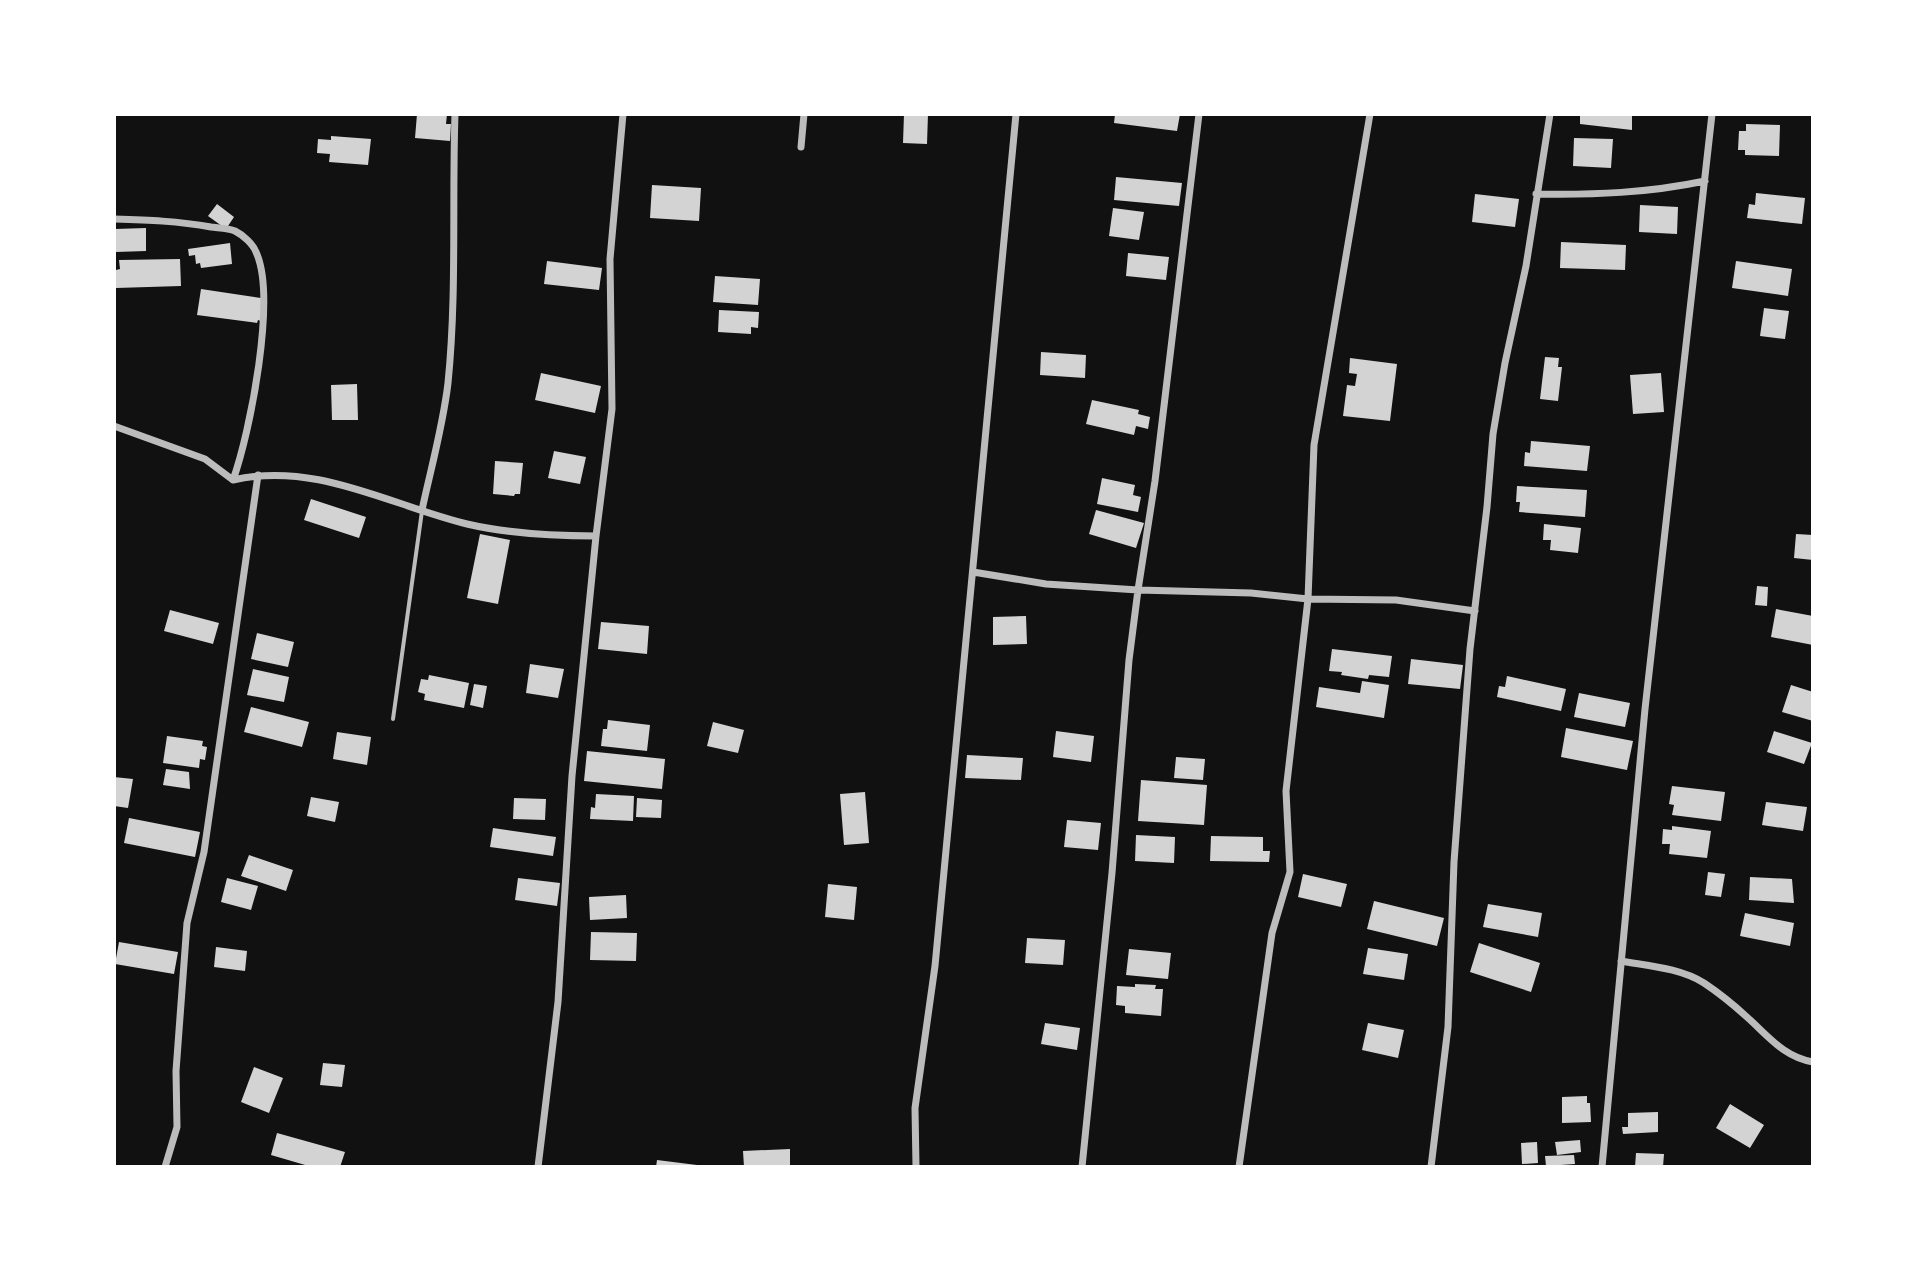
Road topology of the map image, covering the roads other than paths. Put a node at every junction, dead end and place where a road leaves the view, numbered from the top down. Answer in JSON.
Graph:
{"nodes":[{"id":1,"x":455,"y":114,"type":"edge"},
{"id":2,"x":623,"y":114,"type":"edge"},
{"id":3,"x":804,"y":114,"type":"edge"},
{"id":4,"x":1016,"y":114,"type":"edge"},
{"id":5,"x":1199,"y":114,"type":"edge"},
{"id":6,"x":1370,"y":114,"type":"edge"},
{"id":7,"x":1550,"y":114,"type":"edge"},
{"id":8,"x":1712,"y":114,"type":"edge"},
{"id":9,"x":801,"y":147,"type":"dead end"},
{"id":10,"x":1705,"y":181,"type":"junction"},
{"id":11,"x":1536,"y":194,"type":"junction"},
{"id":12,"x":114,"y":219,"type":"edge"},
{"id":13,"x":115,"y":429,"type":"edge"},
{"id":14,"x":258,"y":475,"type":"junction"},
{"id":15,"x":233,"y":480,"type":"junction"},
{"id":16,"x":422,"y":510,"type":"junction"},
{"id":17,"x":596,"y":536,"type":"junction"},
{"id":18,"x":973,"y":572,"type":"junction"},
{"id":19,"x":1138,"y":590,"type":"junction"},
{"id":20,"x":1308,"y":599,"type":"junction"},
{"id":21,"x":1475,"y":611,"type":"junction"},
{"id":22,"x":393,"y":719,"type":"dead end"},
{"id":23,"x":1621,"y":961,"type":"junction"},
{"id":24,"x":1813,"y":1062,"type":"edge"},
{"id":25,"x":165,"y":1167,"type":"edge"},
{"id":26,"x":538,"y":1167,"type":"edge"},
{"id":27,"x":916,"y":1167,"type":"edge"},
{"id":28,"x":1082,"y":1167,"type":"edge"},
{"id":29,"x":1239,"y":1167,"type":"edge"},
{"id":30,"x":1431,"y":1167,"type":"edge"},
{"id":31,"x":1602,"y":1167,"type":"edge"}],
"edges":[{"from":1,"to":16,"type":"street"},
{"from":2,"to":17,"type":"street"},
{"from":3,"to":9,"type":"street"},
{"from":4,"to":18,"type":"street"},
{"from":5,"to":19,"type":"street"},
{"from":6,"to":20,"type":"street"},
{"from":7,"to":11,"type":"street"},
{"from":8,"to":10,"type":"street"},
{"from":10,"to":11,"type":"street"},
{"from":10,"to":23,"type":"street"},
{"from":11,"to":21,"type":"street"},
{"from":12,"to":15,"type":"street"},
{"from":13,"to":15,"type":"street"},
{"from":14,"to":15,"type":"street"},
{"from":14,"to":16,"type":"street"},
{"from":14,"to":25,"type":"street"},
{"from":16,"to":17,"type":"street"},
{"from":16,"to":22,"type":"lane"},
{"from":17,"to":26,"type":"street"},
{"from":18,"to":19,"type":"street"},
{"from":18,"to":27,"type":"street"},
{"from":19,"to":20,"type":"street"},
{"from":19,"to":28,"type":"street"},
{"from":20,"to":21,"type":"street"},
{"from":20,"to":29,"type":"street"},
{"from":21,"to":30,"type":"street"},
{"from":23,"to":24,"type":"street"},
{"from":23,"to":31,"type":"street"}]}
